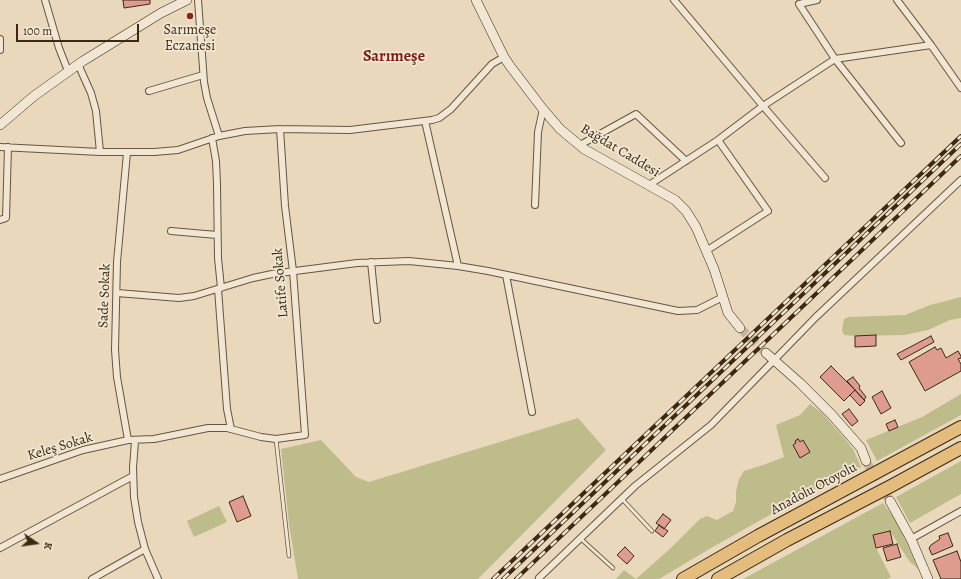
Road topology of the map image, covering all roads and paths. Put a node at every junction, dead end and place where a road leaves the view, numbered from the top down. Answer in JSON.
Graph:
{"nodes":[{"id":1,"x":45,"y":0,"type":"edge"},
{"id":2,"x":187,"y":0,"type":"edge"},
{"id":3,"x":198,"y":0,"type":"edge"},
{"id":4,"x":476,"y":0,"type":"edge"},
{"id":5,"x":674,"y":0,"type":"edge"},
{"id":6,"x":817,"y":0,"type":"edge"},
{"id":7,"x":897,"y":0,"type":"edge"},
{"id":8,"x":0,"y":39,"type":"edge"},
{"id":9,"x":931,"y":45,"type":"junction"},
{"id":10,"x":0,"y":50,"type":"edge"},
{"id":11,"x":504,"y":57,"type":"junction"},
{"id":12,"x":834,"y":59,"type":"junction"},
{"id":13,"x":78,"y":64,"type":"junction"},
{"id":14,"x":68,"y":71,"type":"junction"},
{"id":15,"x":203,"y":75,"type":"junction"},
{"id":16,"x":961,"y":88,"type":"edge"},
{"id":17,"x":149,"y":91,"type":"dead end"},
{"id":18,"x":763,"y":106,"type":"junction"},
{"id":19,"x":543,"y":109,"type":"junction"},
{"id":20,"x":425,"y":121,"type":"junction"},
{"id":21,"x":0,"y":125,"type":"edge"},
{"id":22,"x":280,"y":128,"type":"junction"},
{"id":23,"x":219,"y":136,"type":"junction"},
{"id":24,"x":212,"y":138,"type":"junction"},
{"id":25,"x":718,"y":140,"type":"junction"},
{"id":26,"x":901,"y":143,"type":"dead end"},
{"id":27,"x":580,"y":145,"type":"junction"},
{"id":28,"x":0,"y":147,"type":"edge"},
{"id":29,"x":8,"y":147,"type":"junction"},
{"id":30,"x":100,"y":152,"type":"junction"},
{"id":31,"x":127,"y":153,"type":"junction"},
{"id":32,"x":686,"y":161,"type":"junction"},
{"id":33,"x":825,"y":178,"type":"dead end"},
{"id":34,"x":961,"y":180,"type":"edge"},
{"id":35,"x":649,"y":185,"type":"junction"},
{"id":36,"x":536,"y":205,"type":"dead end"},
{"id":37,"x":0,"y":220,"type":"edge"},
{"id":38,"x":171,"y":231,"type":"dead end"},
{"id":39,"x":217,"y":235,"type":"junction"},
{"id":40,"x":706,"y":251,"type":"junction"},
{"id":41,"x":371,"y":262,"type":"junction"},
{"id":42,"x":458,"y":266,"type":"junction"},
{"id":43,"x":293,"y":271,"type":"junction"},
{"id":44,"x":506,"y":275,"type":"junction"},
{"id":45,"x":219,"y":289,"type":"junction"},
{"id":46,"x":117,"y":293,"type":"junction"},
{"id":47,"x":723,"y":297,"type":"junction"},
{"id":48,"x":377,"y":320,"type":"dead end"},
{"id":49,"x":740,"y":328,"type":"tunnel mouth"},
{"id":50,"x":766,"y":353,"type":"tunnel mouth"},
{"id":51,"x":774,"y":360,"type":"junction"},
{"id":52,"x":532,"y":412,"type":"dead end"},
{"id":53,"x":961,"y":428,"type":"edge"},
{"id":54,"x":231,"y":429,"type":"junction"},
{"id":55,"x":276,"y":439,"type":"junction"},
{"id":56,"x":131,"y":440,"type":"junction"},
{"id":57,"x":961,"y":448,"type":"edge"},
{"id":58,"x":866,"y":461,"type":"tunnel mouth"},
{"id":59,"x":133,"y":476,"type":"junction"},
{"id":60,"x":0,"y":479,"type":"edge"},
{"id":61,"x":621,"y":498,"type":"junction"},
{"id":62,"x":890,"y":501,"type":"tunnel mouth"},
{"id":63,"x":961,"y":511,"type":"edge"},
{"id":64,"x":652,"y":531,"type":"dead end"},
{"id":65,"x":581,"y":539,"type":"junction"},
{"id":66,"x":911,"y":539,"type":"junction"},
{"id":67,"x":0,"y":548,"type":"edge"},
{"id":68,"x":145,"y":549,"type":"junction"},
{"id":69,"x":289,"y":556,"type":"dead end"},
{"id":70,"x":614,"y":568,"type":"dead end"},
{"id":71,"x":92,"y":579,"type":"edge"},
{"id":72,"x":158,"y":579,"type":"edge"},
{"id":73,"x":539,"y":579,"type":"edge"},
{"id":74,"x":683,"y":579,"type":"edge"},
{"id":75,"x":718,"y":579,"type":"edge"},
{"id":76,"x":928,"y":579,"type":"edge"}],
"edges":[{"from":1,"to":14,"type":"street"},
{"from":2,"to":13,"type":"street"},
{"from":3,"to":15,"type":"street"},
{"from":4,"to":11,"type":"street","name":"Bağdat Caddesi"},
{"from":5,"to":18,"type":"street"},
{"from":6,"to":12,"type":"street"},
{"from":7,"to":9,"type":"street"},
{"from":8,"to":10,"type":"street"},
{"from":9,"to":12,"type":"street"},
{"from":9,"to":16,"type":"street"},
{"from":11,"to":19,"type":"street","name":"Bağdat Caddesi"},
{"from":11,"to":20,"type":"street"},
{"from":12,"to":18,"type":"street"},
{"from":12,"to":26,"type":"street"},
{"from":13,"to":14,"type":"street"},
{"from":13,"to":30,"type":"street"},
{"from":14,"to":21,"type":"street"},
{"from":15,"to":17,"type":"street"},
{"from":15,"to":23,"type":"street"},
{"from":18,"to":25,"type":"street"},
{"from":18,"to":33,"type":"street"},
{"from":19,"to":27,"type":"street","name":"Bağdat Caddesi"},
{"from":19,"to":36,"type":"street"},
{"from":20,"to":22,"type":"street"},
{"from":20,"to":42,"type":"street"},
{"from":22,"to":23,"type":"street"},
{"from":22,"to":43,"type":"street","name":"Latife Sokak"},
{"from":23,"to":24,"type":"street"},
{"from":24,"to":31,"type":"street"},
{"from":24,"to":39,"type":"street"},
{"from":25,"to":32,"type":"street"},
{"from":25,"to":40,"type":"street"},
{"from":27,"to":32,"type":"street"},
{"from":27,"to":35,"type":"street","name":"Bağdat Caddesi"},
{"from":28,"to":29,"type":"street"},
{"from":29,"to":30,"type":"street"},
{"from":29,"to":37,"type":"street"},
{"from":30,"to":31,"type":"street"},
{"from":31,"to":46,"type":"street","name":"Sade Sokak"},
{"from":32,"to":35,"type":"street"},
{"from":34,"to":51,"type":"street"},
{"from":35,"to":40,"type":"street","name":"Bağdat Caddesi"},
{"from":38,"to":39,"type":"street"},
{"from":39,"to":45,"type":"street"},
{"from":40,"to":47,"type":"street","name":"Bağdat Caddesi"},
{"from":41,"to":42,"type":"street"},
{"from":41,"to":43,"type":"street"},
{"from":41,"to":48,"type":"street"},
{"from":42,"to":44,"type":"street"},
{"from":43,"to":45,"type":"street"},
{"from":43,"to":55,"type":"street","name":"Latife Sokak"},
{"from":44,"to":47,"type":"street"},
{"from":44,"to":52,"type":"street"},
{"from":45,"to":46,"type":"street"},
{"from":45,"to":54,"type":"street"},
{"from":46,"to":56,"type":"street","name":"Sade Sokak"},
{"from":47,"to":49,"type":"street","name":"Bağdat Caddesi"},
{"from":50,"to":51,"type":"street"},
{"from":51,"to":58,"type":"street"},
{"from":51,"to":61,"type":"street"},
{"from":53,"to":74,"type":"highway","name":"Anadolu Otoyolu"},
{"from":54,"to":55,"type":"street","name":"Keleş Sokak"},
{"from":54,"to":56,"type":"street","name":"Keleş Sokak"},
{"from":55,"to":69,"type":"lane"},
{"from":56,"to":59,"type":"street","name":"Sade Sokak"},
{"from":56,"to":60,"type":"street","name":"Keleş Sokak"},
{"from":57,"to":75,"type":"highway"},
{"from":59,"to":67,"type":"street"},
{"from":59,"to":68,"type":"street","name":"Sade Sokak"},
{"from":61,"to":64,"type":"lane"},
{"from":61,"to":65,"type":"street"},
{"from":62,"to":66,"type":"street"},
{"from":63,"to":66,"type":"street"},
{"from":65,"to":70,"type":"lane"},
{"from":65,"to":73,"type":"street"},
{"from":66,"to":76,"type":"street"},
{"from":68,"to":71,"type":"street"},
{"from":68,"to":72,"type":"street","name":"Sade Sokak"}]}
